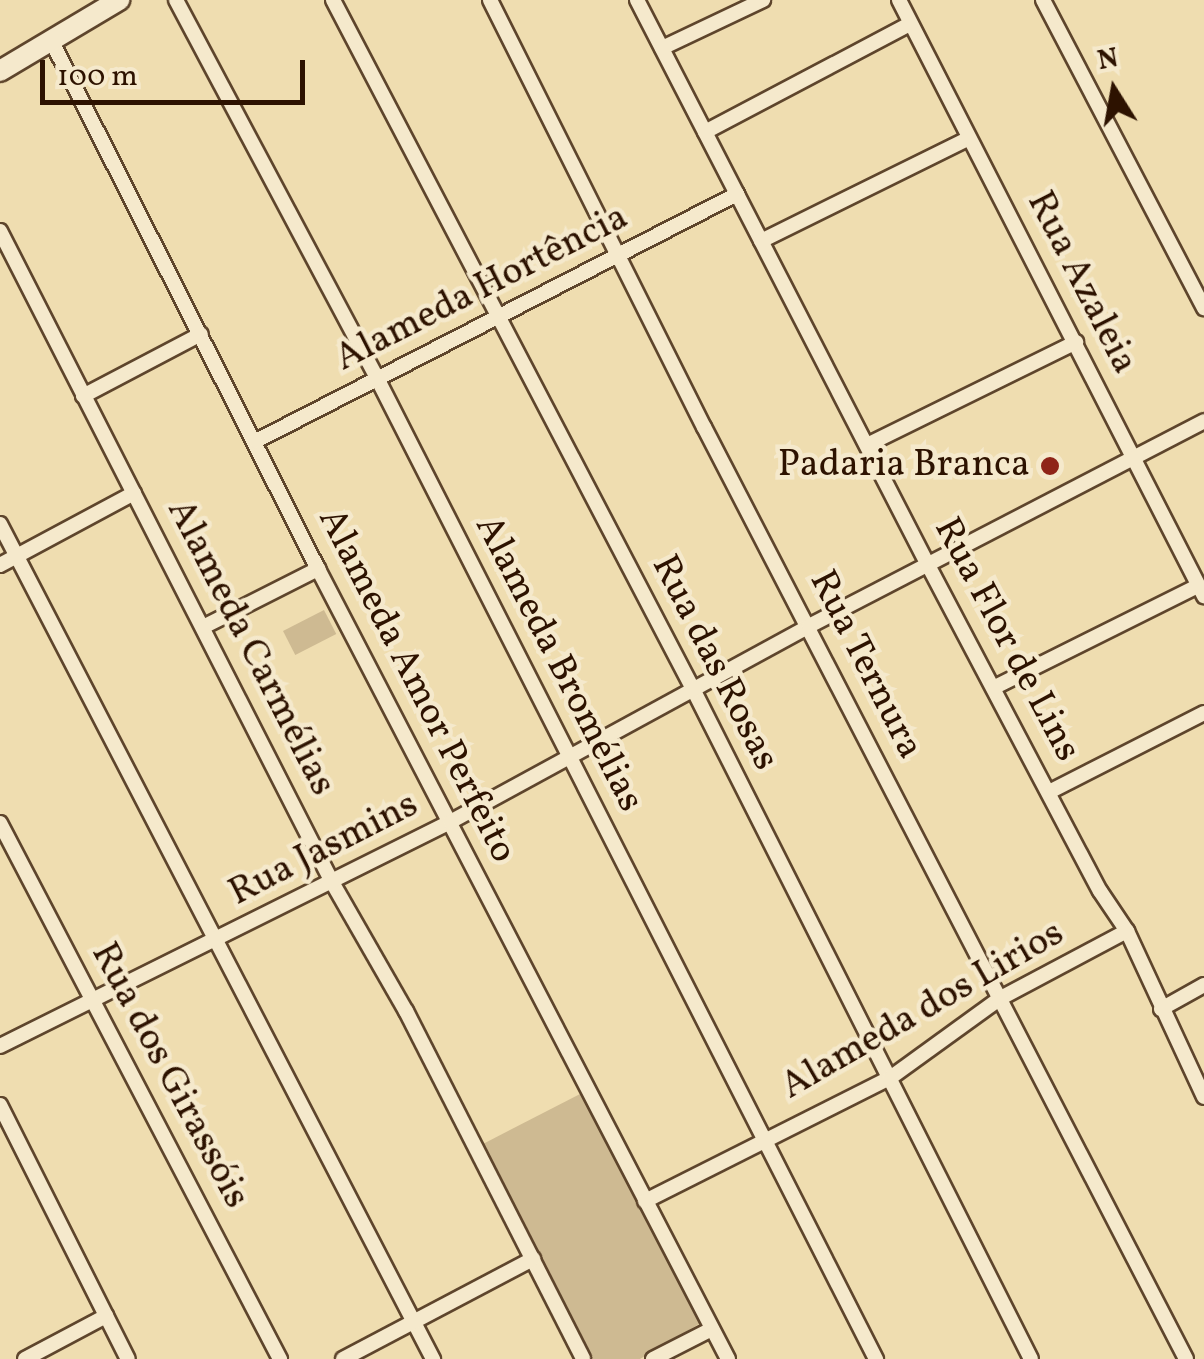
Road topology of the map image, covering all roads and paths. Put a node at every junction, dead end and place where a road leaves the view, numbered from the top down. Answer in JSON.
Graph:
{"nodes":[{"id":1,"x":119,"y":0,"type":"edge"},
{"id":2,"x":176,"y":0,"type":"edge"},
{"id":3,"x":332,"y":0,"type":"edge"},
{"id":4,"x":490,"y":0,"type":"edge"},
{"id":5,"x":637,"y":0,"type":"edge"},
{"id":6,"x":764,"y":0,"type":"edge"},
{"id":7,"x":899,"y":0,"type":"edge"},
{"id":8,"x":1043,"y":0,"type":"edge"},
{"id":9,"x":910,"y":24,"type":"junction"},
{"id":10,"x":51,"y":40,"type":"junction"},
{"id":11,"x":662,"y":48,"type":"junction"},
{"id":12,"x":0,"y":71,"type":"edge"},
{"id":13,"x":704,"y":132,"type":"junction"},
{"id":14,"x":969,"y":138,"type":"junction"},
{"id":15,"x":737,"y":194,"type":"junction"},
{"id":16,"x":0,"y":231,"type":"edge"},
{"id":17,"x":760,"y":241,"type":"junction"},
{"id":18,"x":618,"y":255,"type":"junction"},
{"id":19,"x":1204,"y":308,"type":"edge"},
{"id":20,"x":497,"y":319,"type":"junction"},
{"id":21,"x":200,"y":334,"type":"junction"},
{"id":22,"x":1076,"y":342,"type":"junction"},
{"id":23,"x":377,"y":378,"type":"junction"},
{"id":24,"x":84,"y":396,"type":"junction"},
{"id":25,"x":1204,"y":421,"type":"edge"},
{"id":26,"x":256,"y":441,"type":"junction"},
{"id":27,"x":869,"y":444,"type":"junction"},
{"id":28,"x":1134,"y":459,"type":"junction"},
{"id":29,"x":134,"y":493,"type":"junction"},
{"id":30,"x":0,"y":524,"type":"edge"},
{"id":31,"x":16,"y":556,"type":"junction"},
{"id":32,"x":0,"y":565,"type":"edge"},
{"id":33,"x":929,"y":567,"type":"junction"},
{"id":34,"x":318,"y":568,"type":"junction"},
{"id":35,"x":1201,"y":591,"type":"edge"},
{"id":36,"x":205,"y":626,"type":"junction"},
{"id":37,"x":809,"y":626,"type":"junction"},
{"id":38,"x":994,"y":687,"type":"junction"},
{"id":39,"x":693,"y":689,"type":"junction"},
{"id":40,"x":1204,"y":714,"type":"edge"},
{"id":41,"x":568,"y":757,"type":"junction"},
{"id":42,"x":1049,"y":792,"type":"junction"},
{"id":43,"x":450,"y":822,"type":"junction"},
{"id":44,"x":0,"y":823,"type":"edge"},
{"id":45,"x":332,"y":882,"type":"junction"},
{"id":46,"x":1126,"y":931,"type":"junction"},
{"id":47,"x":215,"y":942,"type":"junction"},
{"id":48,"x":1204,"y":985,"type":"edge"},
{"id":49,"x":1000,"y":999,"type":"junction"},
{"id":50,"x":94,"y":1002,"type":"junction"},
{"id":51,"x":1161,"y":1009,"type":"junction"},
{"id":52,"x":0,"y":1046,"type":"edge"},
{"id":53,"x":890,"y":1078,"type":"junction"},
{"id":54,"x":1204,"y":1097,"type":"edge"},
{"id":55,"x":0,"y":1105,"type":"edge"},
{"id":56,"x":764,"y":1141,"type":"junction"},
{"id":57,"x":646,"y":1201,"type":"junction"},
{"id":58,"x":534,"y":1258,"type":"junction"},
{"id":59,"x":106,"y":1316,"type":"junction"},
{"id":60,"x":414,"y":1323,"type":"junction"},
{"id":61,"x":712,"y":1329,"type":"junction"},
{"id":62,"x":25,"y":1359,"type":"edge"},
{"id":63,"x":128,"y":1359,"type":"edge"},
{"id":64,"x":280,"y":1359,"type":"edge"},
{"id":65,"x":343,"y":1359,"type":"edge"},
{"id":66,"x":433,"y":1359,"type":"edge"},
{"id":67,"x":584,"y":1359,"type":"edge"},
{"id":68,"x":653,"y":1359,"type":"edge"},
{"id":69,"x":728,"y":1359,"type":"edge"},
{"id":70,"x":876,"y":1359,"type":"edge"},
{"id":71,"x":1031,"y":1359,"type":"edge"},
{"id":72,"x":1186,"y":1359,"type":"edge"}],
"edges":[{"from":1,"to":10,"type":"street"},
{"from":2,"to":23,"type":"street","name":"Alameda Bromélias"},
{"from":3,"to":20,"type":"street","name":"Rua das Rosas"},
{"from":4,"to":18,"type":"street","name":"Rua Ternura"},
{"from":5,"to":11,"type":"street","name":"Rua Flor de Lins"},
{"from":6,"to":11,"type":"street"},
{"from":7,"to":9,"type":"street","name":"Rua Azaleia"},
{"from":8,"to":19,"type":"street"},
{"from":9,"to":13,"type":"street"},
{"from":9,"to":14,"type":"street","name":"Rua Azaleia"},
{"from":10,"to":12,"type":"street"},
{"from":10,"to":21,"type":"street","name":"Alameda Amor Perfeito"},
{"from":11,"to":13,"type":"street","name":"Rua Flor de Lins"},
{"from":13,"to":15,"type":"street","name":"Rua Flor de Lins"},
{"from":14,"to":17,"type":"street"},
{"from":14,"to":22,"type":"street","name":"Rua Azaleia"},
{"from":15,"to":17,"type":"street","name":"Rua Flor de Lins"},
{"from":15,"to":18,"type":"street","name":"Alameda Hortência"},
{"from":16,"to":24,"type":"street","name":"Alameda Carmélias"},
{"from":17,"to":27,"type":"street","name":"Rua Flor de Lins"},
{"from":18,"to":20,"type":"street","name":"Alameda Hortência"},
{"from":18,"to":37,"type":"street","name":"Rua Ternura"},
{"from":20,"to":23,"type":"street","name":"Alameda Hortência"},
{"from":20,"to":39,"type":"street","name":"Rua das Rosas"},
{"from":21,"to":24,"type":"street"},
{"from":21,"to":26,"type":"street","name":"Alameda Amor Perfeito"},
{"from":22,"to":27,"type":"street"},
{"from":22,"to":28,"type":"street","name":"Rua Azaleia"},
{"from":23,"to":26,"type":"street","name":"Alameda Hortência"},
{"from":23,"to":41,"type":"street","name":"Alameda Bromélias"},
{"from":24,"to":29,"type":"street","name":"Alameda Carmélias"},
{"from":25,"to":28,"type":"street","name":"Rua Jasmins"},
{"from":26,"to":34,"type":"street","name":"Alameda Amor Perfeito"},
{"from":27,"to":33,"type":"street","name":"Rua Flor de Lins"},
{"from":28,"to":33,"type":"street","name":"Rua Jasmins"},
{"from":28,"to":35,"type":"street","name":"Rua Azaleia"},
{"from":29,"to":31,"type":"street"},
{"from":29,"to":36,"type":"street","name":"Alameda Carmélias"},
{"from":30,"to":31,"type":"street"},
{"from":31,"to":32,"type":"street"},
{"from":31,"to":47,"type":"street"},
{"from":33,"to":37,"type":"street","name":"Rua Jasmins"},
{"from":33,"to":38,"type":"street","name":"Rua Flor de Lins"},
{"from":34,"to":36,"type":"street"},
{"from":34,"to":43,"type":"street","name":"Alameda Amor Perfeito"},
{"from":35,"to":38,"type":"street"},
{"from":36,"to":45,"type":"street","name":"Alameda Carmélias"},
{"from":37,"to":39,"type":"street","name":"Rua Jasmins"},
{"from":37,"to":49,"type":"street","name":"Rua Ternura"},
{"from":38,"to":42,"type":"street","name":"Rua Flor de Lins"},
{"from":39,"to":41,"type":"street","name":"Rua Jasmins"},
{"from":39,"to":53,"type":"street","name":"Rua das Rosas"},
{"from":40,"to":42,"type":"street"},
{"from":41,"to":43,"type":"street","name":"Rua Jasmins"},
{"from":41,"to":56,"type":"street","name":"Alameda Bromélias"},
{"from":42,"to":46,"type":"street","name":"Rua Flor de Lins"},
{"from":43,"to":45,"type":"street","name":"Rua Jasmins"},
{"from":43,"to":57,"type":"street","name":"Alameda Amor Perfeito"},
{"from":44,"to":50,"type":"street","name":"Rua dos Girassóis"},
{"from":45,"to":47,"type":"street","name":"Rua Jasmins"},
{"from":45,"to":58,"type":"street","name":"Alameda Carmélias"},
{"from":46,"to":49,"type":"street","name":"Alameda dos Lirios"},
{"from":46,"to":51,"type":"street","name":"Rua Flor de Lins"},
{"from":47,"to":50,"type":"street","name":"Rua Jasmins"},
{"from":47,"to":60,"type":"street"},
{"from":48,"to":51,"type":"street"},
{"from":49,"to":53,"type":"street","name":"Alameda dos Lirios"},
{"from":49,"to":72,"type":"street","name":"Rua Ternura"},
{"from":50,"to":52,"type":"street","name":"Rua Jasmins"},
{"from":50,"to":64,"type":"street","name":"Rua dos Girassóis"},
{"from":51,"to":54,"type":"street","name":"Rua Flor de Lins"},
{"from":53,"to":56,"type":"street","name":"Alameda dos Lirios"},
{"from":53,"to":71,"type":"street","name":"Rua das Rosas"},
{"from":55,"to":59,"type":"street"},
{"from":56,"to":57,"type":"street","name":"Alameda dos Lirios"},
{"from":56,"to":70,"type":"street","name":"Alameda Bromélias"},
{"from":57,"to":61,"type":"street","name":"Alameda Amor Perfeito"},
{"from":58,"to":60,"type":"street"},
{"from":58,"to":67,"type":"street","name":"Alameda Carmélias"},
{"from":59,"to":62,"type":"street"},
{"from":59,"to":63,"type":"street"},
{"from":60,"to":65,"type":"street"},
{"from":60,"to":66,"type":"street"},
{"from":61,"to":68,"type":"street"},
{"from":61,"to":69,"type":"street","name":"Alameda Amor Perfeito"}]}
